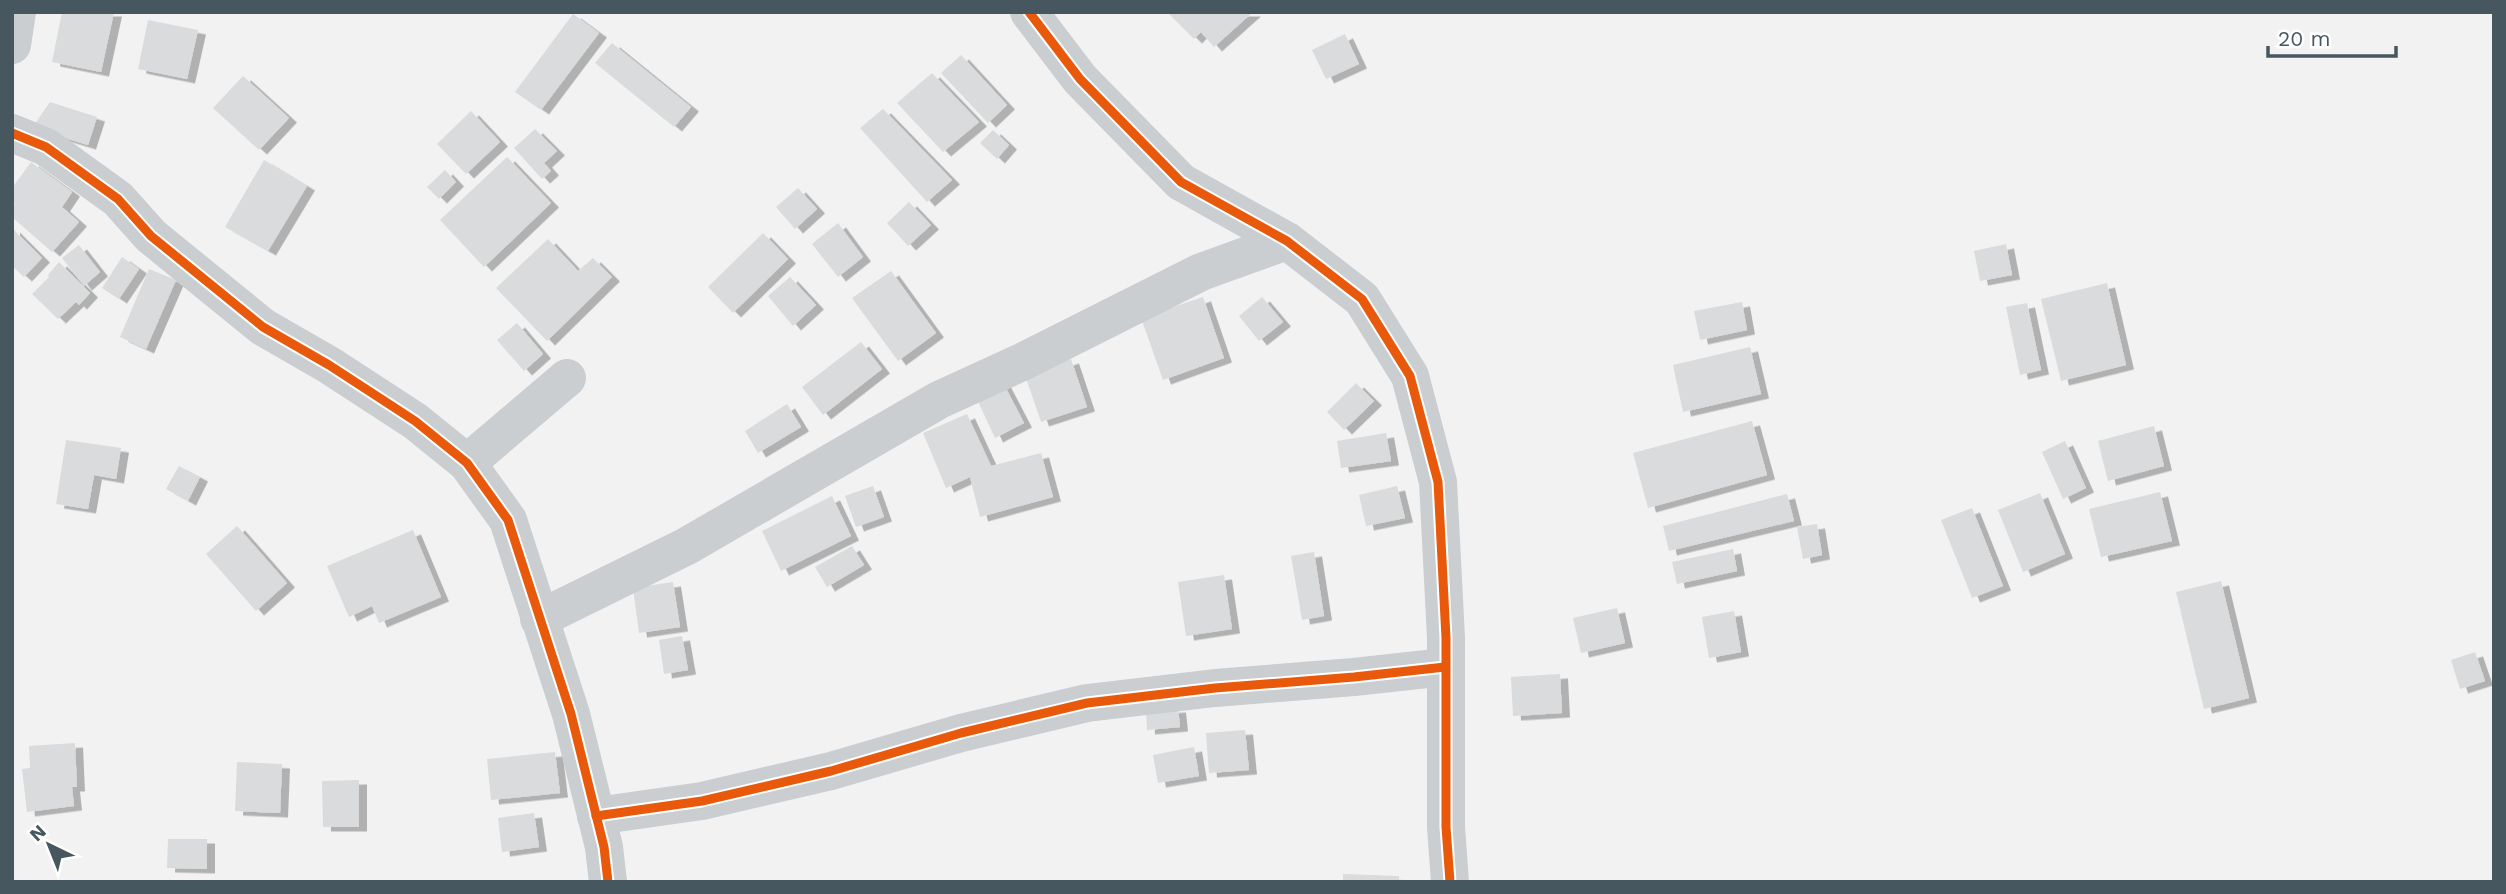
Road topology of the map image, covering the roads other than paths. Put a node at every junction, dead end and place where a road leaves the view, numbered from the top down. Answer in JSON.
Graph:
{"nodes":[{"id":1,"x":17,"y":12,"type":"edge"},
{"id":2,"x":1029,"y":12,"type":"edge"},
{"id":3,"x":12,"y":45,"type":"edge"},
{"id":4,"x":12,"y":134,"type":"edge"},
{"id":5,"x":1287,"y":241,"type":"junction"},
{"id":6,"x":567,"y":377,"type":"dead end"},
{"id":7,"x":467,"y":463,"type":"junction"},
{"id":8,"x":539,"y":619,"type":"junction"},
{"id":9,"x":1446,"y":667,"type":"junction"},
{"id":10,"x":596,"y":816,"type":"junction"},
{"id":11,"x":608,"y":882,"type":"edge"},
{"id":12,"x":1450,"y":882,"type":"edge"}],
"edges":[{"from":1,"to":3,"type":"street"},
{"from":2,"to":5,"type":"street"},
{"from":4,"to":7,"type":"street"},
{"from":5,"to":8,"type":"street"},
{"from":5,"to":9,"type":"street"},
{"from":6,"to":7,"type":"street"},
{"from":7,"to":8,"type":"street"},
{"from":8,"to":10,"type":"street"},
{"from":9,"to":10,"type":"street"},
{"from":9,"to":12,"type":"street"},
{"from":10,"to":11,"type":"street"}]}
